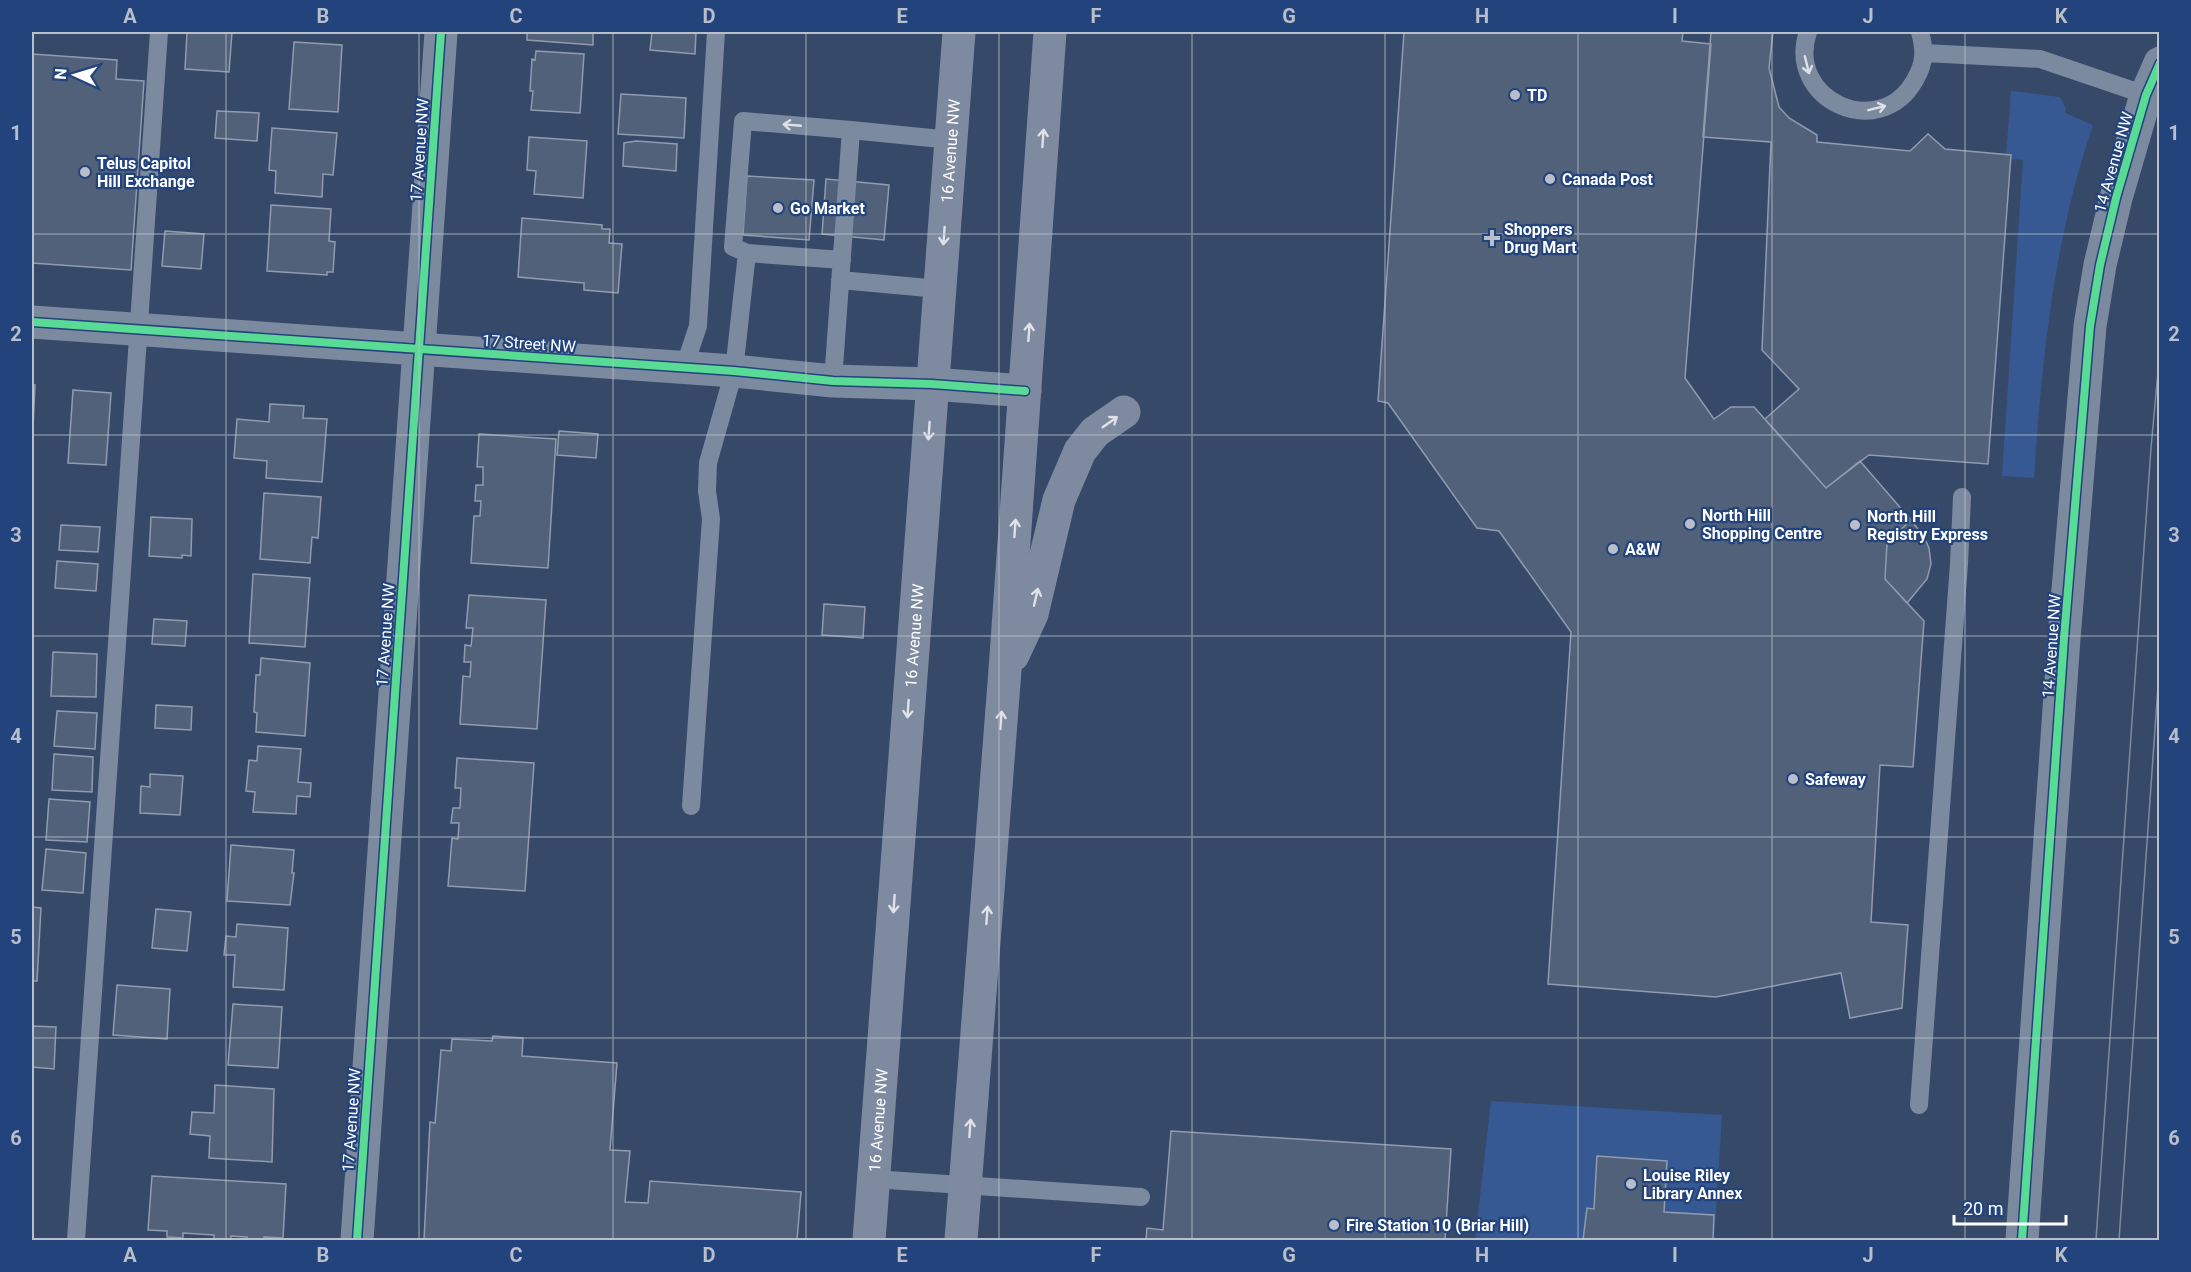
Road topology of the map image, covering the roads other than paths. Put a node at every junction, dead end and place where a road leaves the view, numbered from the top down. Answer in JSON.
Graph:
{"nodes":[{"id":1,"x":159,"y":32,"type":"edge"},
{"id":2,"x":441,"y":32,"type":"edge"},
{"id":3,"x":716,"y":32,"type":"edge"},
{"id":4,"x":959,"y":32,"type":"edge"},
{"id":5,"x":1050,"y":32,"type":"edge"},
{"id":6,"x":1808,"y":32,"type":"edge"},
{"id":7,"x":1920,"y":32,"type":"edge"},
{"id":8,"x":1925,"y":53,"type":"junction"},
{"id":9,"x":2160,"y":63,"type":"edge"},
{"id":10,"x":2146,"y":95,"type":"junction"},
{"id":11,"x":851,"y":130,"type":"junction"},
{"id":12,"x":951,"y":140,"type":"junction"},
{"id":13,"x":747,"y":253,"type":"junction"},
{"id":14,"x":842,"y":260,"type":"junction"},
{"id":15,"x":840,"y":280,"type":"junction"},
{"id":16,"x":939,"y":289,"type":"junction"},
{"id":17,"x":32,"y":322,"type":"edge"},
{"id":18,"x":139,"y":329,"type":"junction"},
{"id":19,"x":418,"y":348,"type":"junction"},
{"id":20,"x":684,"y":368,"type":"junction"},
{"id":21,"x":734,"y":371,"type":"junction"},
{"id":22,"x":833,"y":381,"type":"junction"},
{"id":23,"x":932,"y":384,"type":"junction"},
{"id":24,"x":1025,"y":391,"type":"junction"},
{"id":25,"x":1124,"y":412,"type":"dead end"},
{"id":26,"x":1962,"y":497,"type":"dead end"},
{"id":27,"x":1005,"y":670,"type":"junction"},
{"id":28,"x":691,"y":806,"type":"dead end"},
{"id":29,"x":1918,"y":1105,"type":"dead end"},
{"id":30,"x":873,"y":1179,"type":"junction"},
{"id":31,"x":966,"y":1187,"type":"junction"},
{"id":32,"x":1141,"y":1197,"type":"dead end"},
{"id":33,"x":76,"y":1240,"type":"edge"},
{"id":34,"x":357,"y":1240,"type":"edge"},
{"id":35,"x":868,"y":1240,"type":"edge"},
{"id":36,"x":961,"y":1240,"type":"edge"},
{"id":37,"x":2022,"y":1240,"type":"edge"}],
"edges":[{"from":1,"to":18,"type":"lane"},
{"from":2,"to":19,"type":"street","name":"17 Avenue NW"},
{"from":3,"to":20,"type":"lane"},
{"from":4,"to":12,"type":"highway","name":"16 Avenue NW"},
{"from":24,"to":5,"type":"highway","one_way":true},
{"from":6,"to":8,"type":"lane","one_way":true},
{"from":7,"to":8,"type":"lane"},
{"from":8,"to":10,"type":"lane"},
{"from":9,"to":10,"type":"street","name":"14 Avenue NW"},
{"from":10,"to":37,"type":"street","name":"14 Avenue NW"},
{"from":11,"to":12,"type":"lane"},
{"from":11,"to":13,"type":"lane","one_way":true},
{"from":11,"to":14,"type":"lane"},
{"from":12,"to":16,"type":"highway","name":"16 Avenue NW","one_way":true},
{"from":13,"to":14,"type":"lane"},
{"from":13,"to":21,"type":"lane"},
{"from":14,"to":15,"type":"lane"},
{"from":15,"to":16,"type":"lane"},
{"from":15,"to":22,"type":"lane"},
{"from":16,"to":23,"type":"highway","name":"16 Avenue NW"},
{"from":17,"to":18,"type":"street","name":"17 Street NW"},
{"from":18,"to":19,"type":"street","name":"17 Street NW"},
{"from":18,"to":33,"type":"lane"},
{"from":19,"to":20,"type":"street","name":"17 Street NW"},
{"from":19,"to":34,"type":"street","name":"17 Avenue NW"},
{"from":20,"to":21,"type":"street","name":"17 Street NW"},
{"from":21,"to":22,"type":"street","name":"17 Street NW"},
{"from":21,"to":28,"type":"lane"},
{"from":22,"to":23,"type":"street","name":"17 Street NW"},
{"from":23,"to":24,"type":"street","name":"17 Street NW"},
{"from":23,"to":30,"type":"highway","name":"16 Avenue NW","one_way":true},
{"from":27,"to":24,"type":"highway","one_way":true},
{"from":27,"to":25,"type":"highway","one_way":true},
{"from":26,"to":29,"type":"lane"},
{"from":31,"to":27,"type":"highway","one_way":true},
{"from":30,"to":31,"type":"lane"},
{"from":30,"to":35,"type":"highway","name":"16 Avenue NW"},
{"from":31,"to":32,"type":"lane"},
{"from":31,"to":36,"type":"highway"}]}
